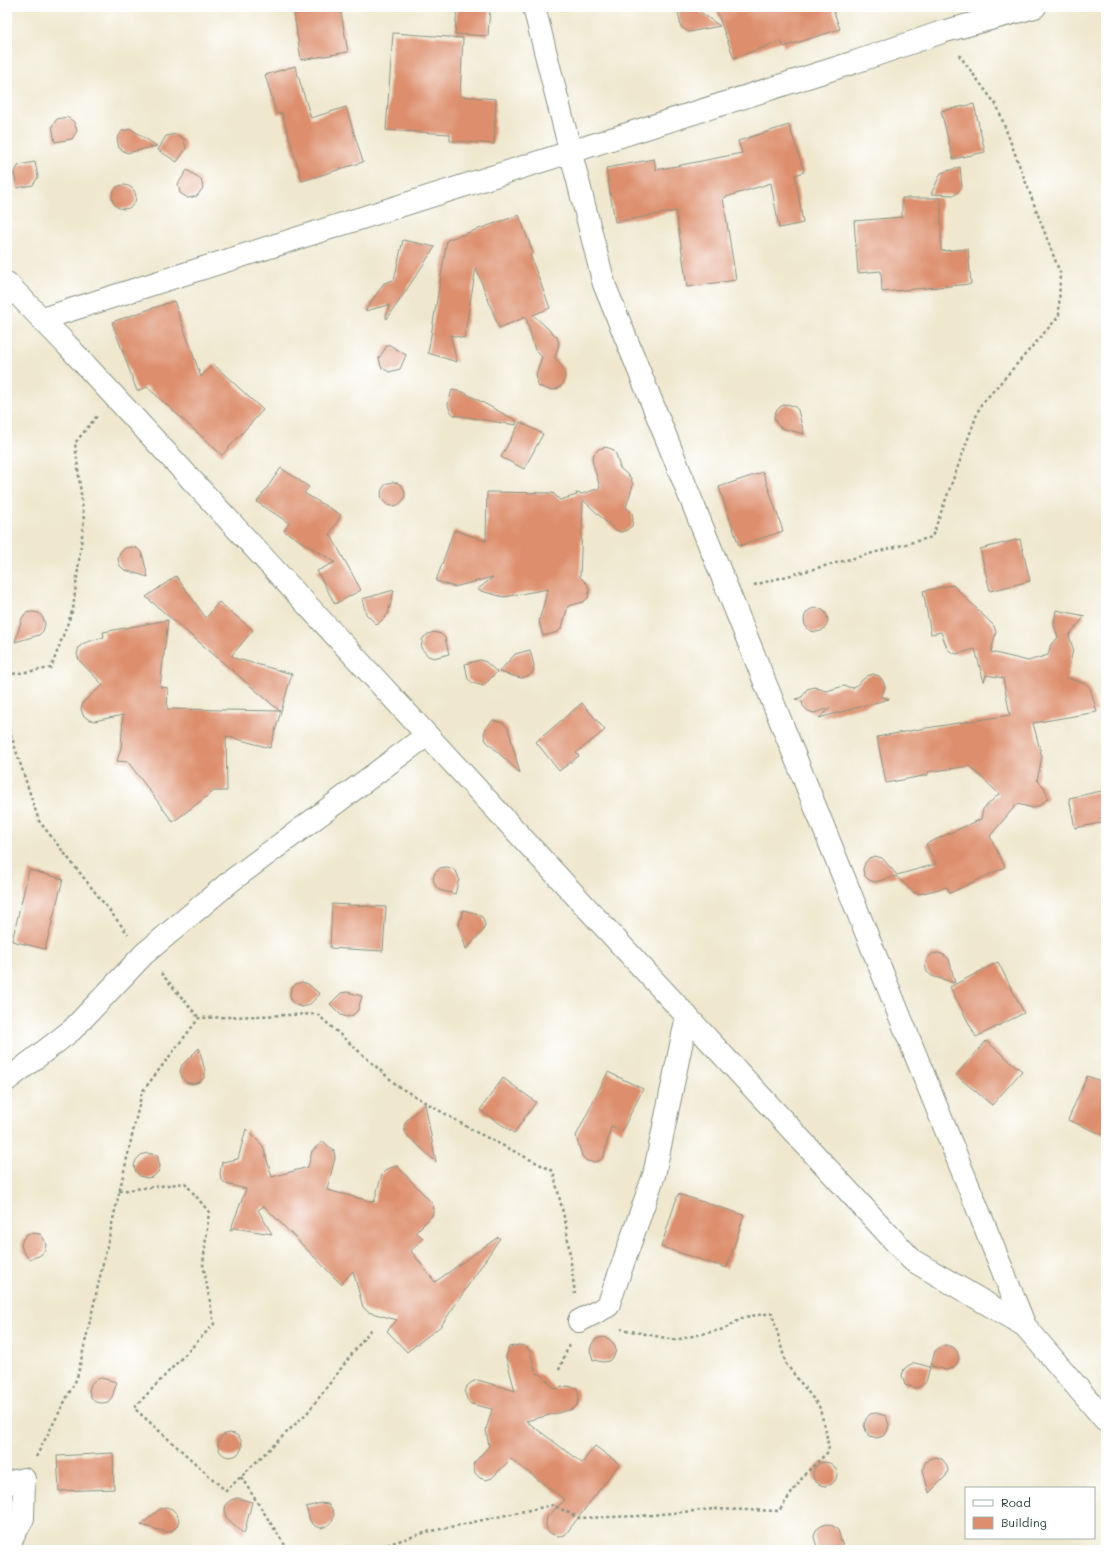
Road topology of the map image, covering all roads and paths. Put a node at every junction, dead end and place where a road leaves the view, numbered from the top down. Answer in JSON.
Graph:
{"nodes":[{"id":1,"x":534,"y":7,"type":"edge"},
{"id":2,"x":1035,"y":7,"type":"edge"},
{"id":3,"x":942,"y":32,"type":"junction"},
{"id":4,"x":571,"y":152,"type":"junction"},
{"id":5,"x":7,"y":283,"type":"edge"},
{"id":6,"x":42,"y":319,"type":"junction"},
{"id":7,"x":112,"y":395,"type":"junction"},
{"id":8,"x":728,"y":592,"type":"junction"},
{"id":9,"x":7,"y":675,"type":"edge"},
{"id":10,"x":7,"y":723,"type":"edge"},
{"id":11,"x":427,"y":735,"type":"junction"},
{"id":12,"x":144,"y":954,"type":"junction"},
{"id":13,"x":687,"y":1016,"type":"junction"},
{"id":14,"x":199,"y":1018,"type":"junction"},
{"id":15,"x":7,"y":1080,"type":"edge"},
{"id":16,"x":119,"y":1191,"type":"junction"},
{"id":17,"x":578,"y":1321,"type":"junction"},
{"id":18,"x":1025,"y":1326,"type":"junction"},
{"id":19,"x":371,"y":1329,"type":"dead end"},
{"id":20,"x":618,"y":1329,"type":"dead end"},
{"id":21,"x":559,"y":1370,"type":"dead end"},
{"id":22,"x":1106,"y":1421,"type":"edge"},
{"id":23,"x":241,"y":1476,"type":"junction"},
{"id":24,"x":16,"y":1481,"type":"edge"},
{"id":25,"x":7,"y":1548,"type":"edge"},
{"id":26,"x":288,"y":1550,"type":"edge"},
{"id":27,"x":370,"y":1550,"type":"edge"}],
"edges":[{"from":1,"to":4,"type":"street"},
{"from":2,"to":3,"type":"street"},
{"from":3,"to":4,"type":"street"},
{"from":3,"to":8,"type":"path"},
{"from":4,"to":6,"type":"street"},
{"from":4,"to":8,"type":"street"},
{"from":5,"to":6,"type":"street"},
{"from":6,"to":7,"type":"street"},
{"from":7,"to":9,"type":"path"},
{"from":7,"to":11,"type":"street"},
{"from":8,"to":18,"type":"street"},
{"from":10,"to":12,"type":"path"},
{"from":11,"to":12,"type":"street"},
{"from":11,"to":13,"type":"street"},
{"from":12,"to":14,"type":"path"},
{"from":12,"to":15,"type":"street"},
{"from":13,"to":17,"type":"street"},
{"from":13,"to":18,"type":"street"},
{"from":14,"to":16,"type":"path"},
{"from":14,"to":17,"type":"path"},
{"from":16,"to":23,"type":"path"},
{"from":16,"to":24,"type":"path"},
{"from":17,"to":21,"type":"path"},
{"from":18,"to":22,"type":"street"},
{"from":19,"to":23,"type":"path"},
{"from":20,"to":27,"type":"path"},
{"from":23,"to":26,"type":"path"},
{"from":24,"to":25,"type":"street"}]}
